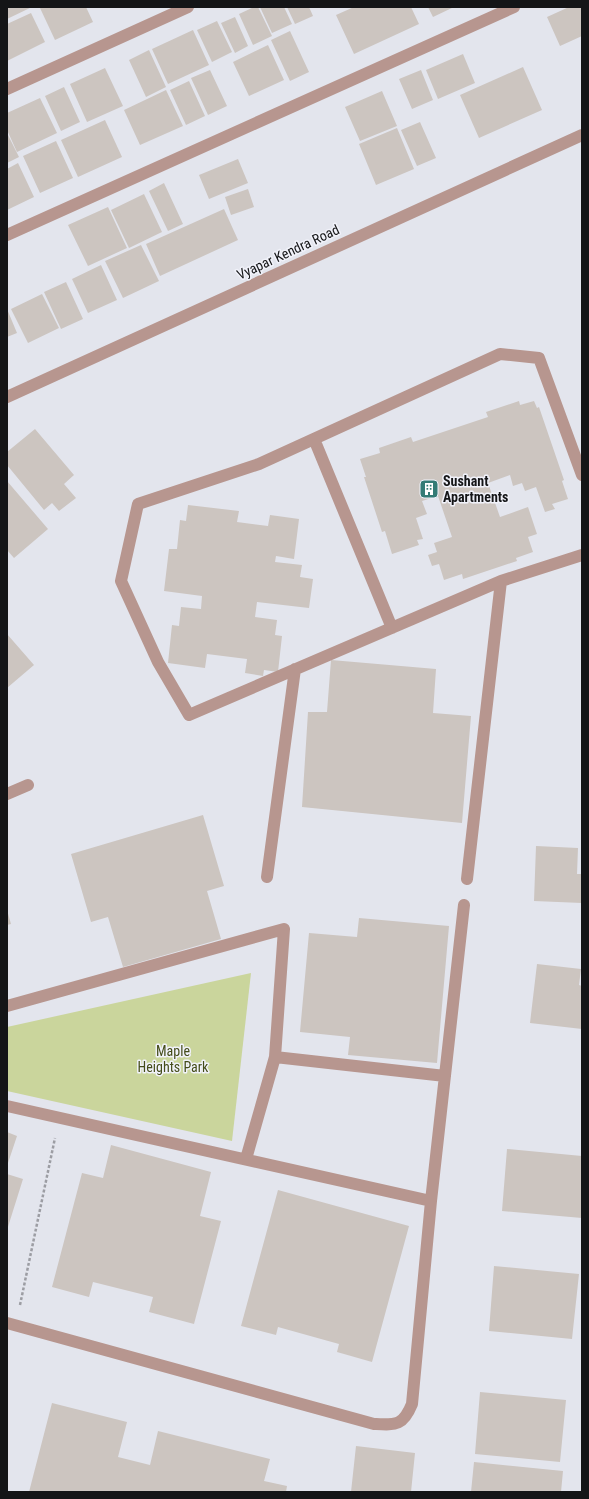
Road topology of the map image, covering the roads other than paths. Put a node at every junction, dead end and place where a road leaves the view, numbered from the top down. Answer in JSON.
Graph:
{"nodes":[{"id":1,"x":188,"y":7,"type":"edge"},
{"id":2,"x":514,"y":7,"type":"edge"},
{"id":3,"x":7,"y":89,"type":"edge"},
{"id":4,"x":582,"y":135,"type":"edge"},
{"id":5,"x":7,"y":235,"type":"edge"},
{"id":6,"x":7,"y":397,"type":"edge"},
{"id":7,"x":314,"y":439,"type":"junction"},
{"id":8,"x":582,"y":475,"type":"edge"},
{"id":9,"x":582,"y":555,"type":"edge"},
{"id":10,"x":501,"y":581,"type":"junction"},
{"id":11,"x":392,"y":628,"type":"junction"},
{"id":12,"x":295,"y":670,"type":"junction"},
{"id":13,"x":28,"y":786,"type":"dead end"},
{"id":14,"x":7,"y":794,"type":"edge"},
{"id":15,"x":267,"y":877,"type":"dead end"},
{"id":16,"x":467,"y":879,"type":"dead end"},
{"id":17,"x":464,"y":905,"type":"dead end"},
{"id":18,"x":7,"y":1006,"type":"edge"},
{"id":19,"x":275,"y":1057,"type":"junction"},
{"id":20,"x":445,"y":1076,"type":"junction"},
{"id":21,"x":7,"y":1106,"type":"edge"},
{"id":22,"x":246,"y":1159,"type":"junction"},
{"id":23,"x":431,"y":1201,"type":"junction"},
{"id":24,"x":11,"y":1324,"type":"edge"}],
"edges":[{"from":1,"to":3,"type":"street"},
{"from":2,"to":5,"type":"street"},
{"from":4,"to":6,"type":"street","name":"Vyapar Kendra Road"},
{"from":7,"to":8,"type":"street"},
{"from":7,"to":11,"type":"street"},
{"from":7,"to":12,"type":"street"},
{"from":9,"to":10,"type":"street"},
{"from":10,"to":11,"type":"street"},
{"from":10,"to":16,"type":"street"},
{"from":11,"to":12,"type":"street"},
{"from":12,"to":15,"type":"street"},
{"from":13,"to":14,"type":"street"},
{"from":17,"to":20,"type":"street"},
{"from":18,"to":19,"type":"street"},
{"from":19,"to":20,"type":"street"},
{"from":19,"to":22,"type":"street"},
{"from":20,"to":23,"type":"street"},
{"from":21,"to":22,"type":"street"},
{"from":22,"to":23,"type":"street"},
{"from":23,"to":24,"type":"street"}]}
